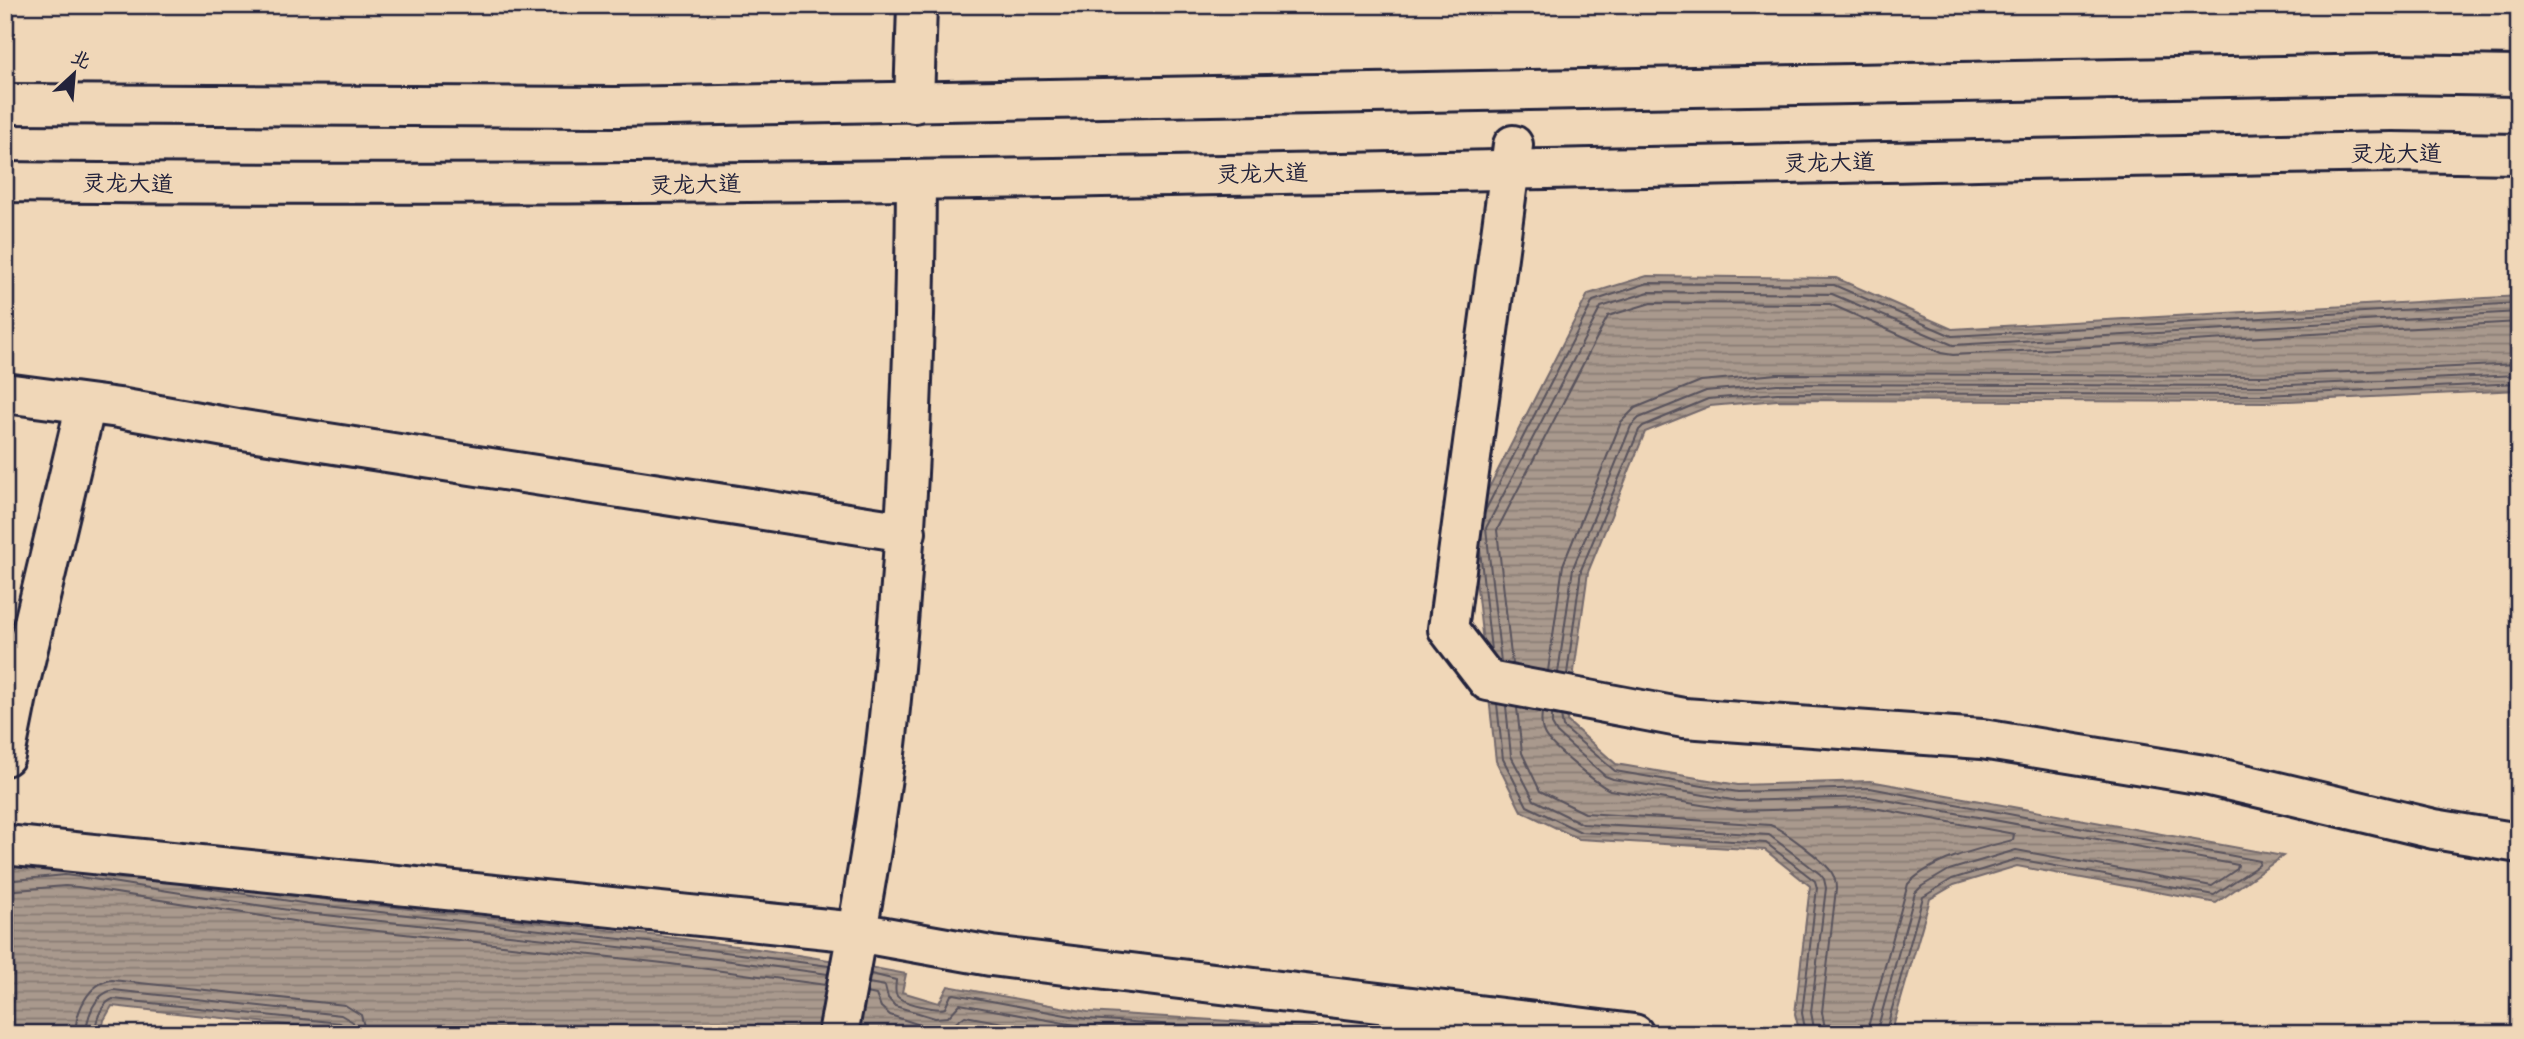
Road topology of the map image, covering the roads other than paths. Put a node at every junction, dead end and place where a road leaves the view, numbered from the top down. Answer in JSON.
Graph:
{"nodes":[{"id":1,"x":916,"y":5,"type":"edge"},
{"id":2,"x":2519,"y":76,"type":"edge"},
{"id":3,"x":914,"y":103,"type":"junction"},
{"id":4,"x":5,"y":104,"type":"edge"},
{"id":5,"x":1513,"y":145,"type":"dead end"},
{"id":6,"x":2519,"y":154,"type":"edge"},
{"id":7,"x":916,"y":181,"type":"junction"},
{"id":8,"x":5,"y":182,"type":"edge"},
{"id":9,"x":5,"y":393,"type":"edge"},
{"id":10,"x":86,"y":404,"type":"junction"},
{"id":11,"x":906,"y":532,"type":"junction"},
{"id":12,"x":5,"y":756,"type":"edge"},
{"id":13,"x":2519,"y":843,"type":"edge"},
{"id":14,"x":5,"y":845,"type":"edge"},
{"id":15,"x":855,"y":944,"type":"junction"},
{"id":16,"x":838,"y":1034,"type":"edge"},
{"id":17,"x":1634,"y":1034,"type":"edge"}],
"edges":[{"from":1,"to":3,"type":"main road"},
{"from":2,"to":3,"type":"main road"},
{"from":3,"to":4,"type":"main road"},
{"from":5,"to":13,"type":"main road"},
{"from":6,"to":7,"type":"main road","name":"灵龙大道"},
{"from":7,"to":8,"type":"main road","name":"灵龙大道"},
{"from":7,"to":11,"type":"main road"},
{"from":9,"to":10,"type":"main road"},
{"from":10,"to":11,"type":"main road"},
{"from":10,"to":12,"type":"main road"},
{"from":11,"to":15,"type":"main road"},
{"from":14,"to":15,"type":"main road"},
{"from":15,"to":16,"type":"main road"},
{"from":15,"to":17,"type":"main road"}]}
